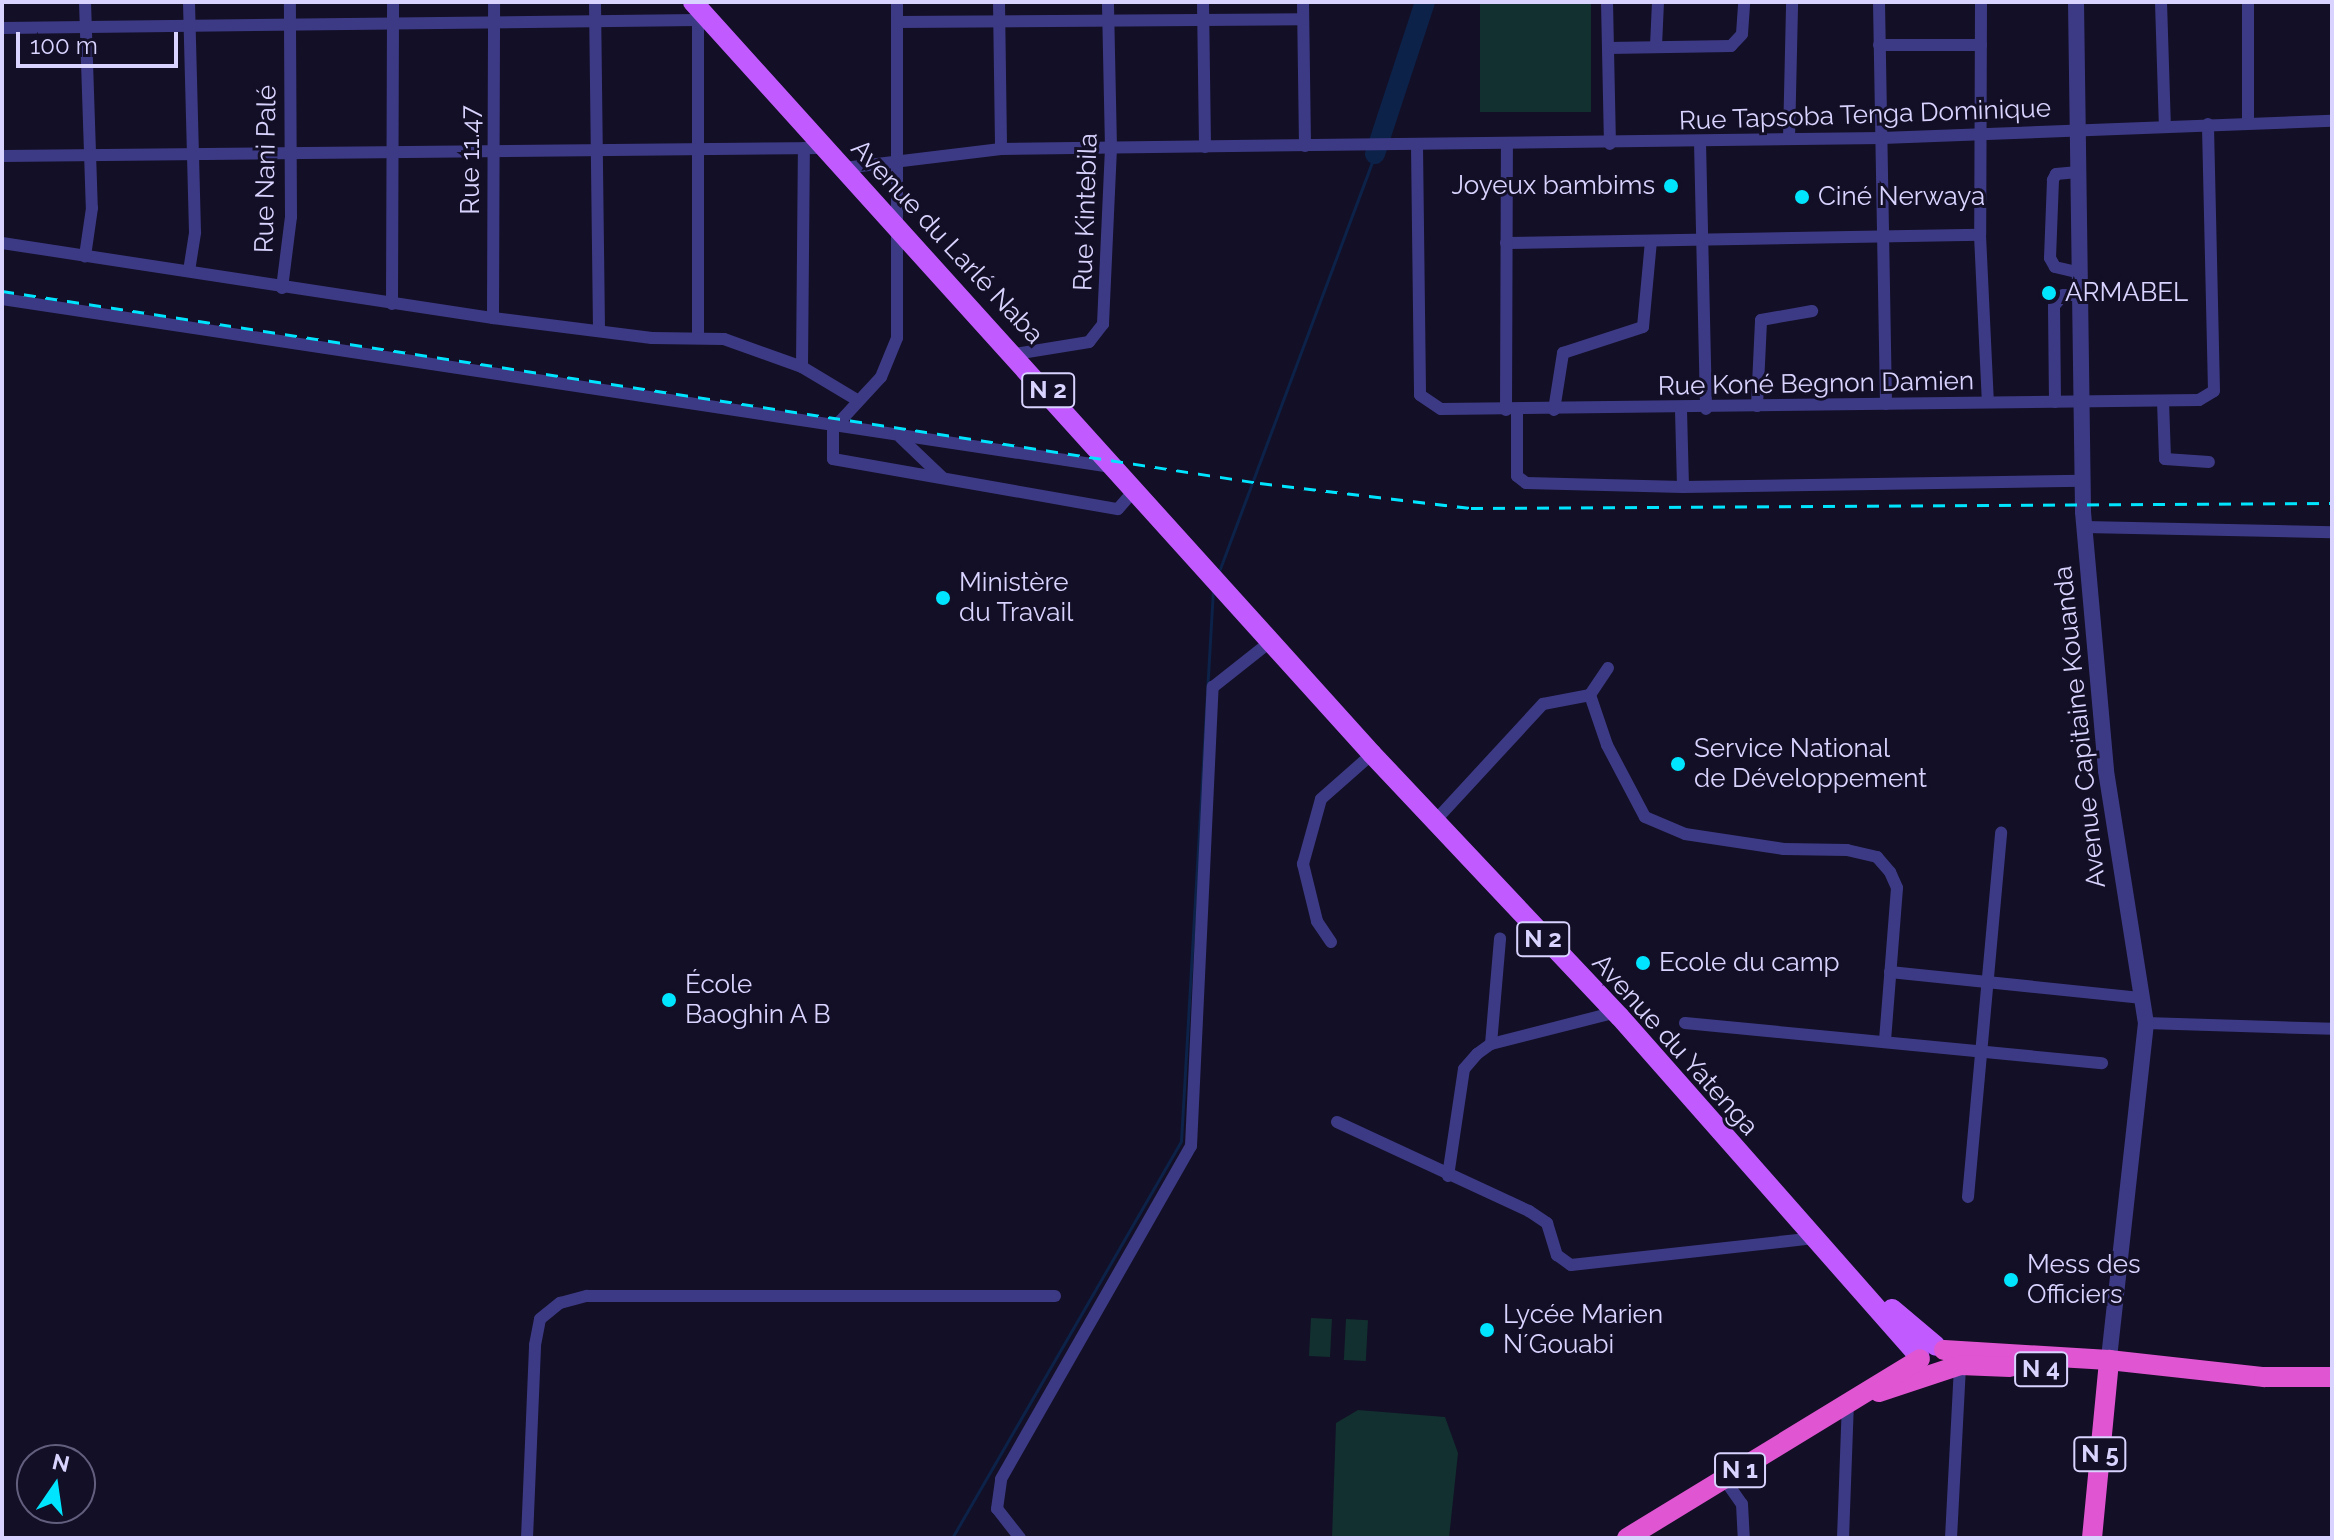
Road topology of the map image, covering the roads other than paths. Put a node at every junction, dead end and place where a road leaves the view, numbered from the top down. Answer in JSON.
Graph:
{"nodes":[{"id":1,"x":85,"y":2,"type":"edge"},
{"id":2,"x":189,"y":2,"type":"edge"},
{"id":3,"x":290,"y":2,"type":"edge"},
{"id":4,"x":393,"y":2,"type":"edge"},
{"id":5,"x":494,"y":2,"type":"edge"},
{"id":6,"x":595,"y":2,"type":"edge"},
{"id":7,"x":897,"y":2,"type":"edge"},
{"id":8,"x":999,"y":2,"type":"edge"},
{"id":9,"x":1108,"y":2,"type":"edge"},
{"id":10,"x":1203,"y":2,"type":"edge"},
{"id":11,"x":1303,"y":2,"type":"edge"},
{"id":12,"x":1607,"y":2,"type":"edge"},
{"id":13,"x":1658,"y":2,"type":"edge"},
{"id":14,"x":1744,"y":2,"type":"edge"},
{"id":15,"x":1792,"y":2,"type":"edge"},
{"id":16,"x":1879,"y":2,"type":"edge"},
{"id":17,"x":1981,"y":2,"type":"edge"},
{"id":18,"x":2076,"y":2,"type":"edge"},
{"id":19,"x":2161,"y":2,"type":"edge"},
{"id":20,"x":2248,"y":2,"type":"edge"},
{"id":21,"x":697,"y":8,"type":"edge"},
{"id":22,"x":1109,"y":19,"type":"junction"},
{"id":23,"x":1303,"y":19,"type":"junction"},
{"id":24,"x":999,"y":20,"type":"junction"},
{"id":25,"x":1203,"y":20,"type":"junction"},
{"id":26,"x":495,"y":22,"type":"junction"},
{"id":27,"x":596,"y":22,"type":"junction"},
{"id":28,"x":897,"y":22,"type":"junction"},
{"id":29,"x":393,"y":23,"type":"junction"},
{"id":30,"x":290,"y":25,"type":"junction"},
{"id":31,"x":190,"y":26,"type":"junction"},
{"id":32,"x":2,"y":28,"type":"edge"},
{"id":33,"x":85,"y":29,"type":"junction"},
{"id":34,"x":1879,"y":45,"type":"junction"},
{"id":35,"x":1981,"y":45,"type":"junction"},
{"id":36,"x":1656,"y":46,"type":"junction"},
{"id":37,"x":1608,"y":48,"type":"junction"},
{"id":38,"x":2332,"y":121,"type":"edge"},
{"id":39,"x":2248,"y":122,"type":"junction"},
{"id":40,"x":2208,"y":124,"type":"junction"},
{"id":41,"x":2165,"y":126,"type":"junction"},
{"id":42,"x":2077,"y":130,"type":"junction"},
{"id":43,"x":1982,"y":136,"type":"junction"},
{"id":44,"x":1882,"y":138,"type":"junction"},
{"id":45,"x":1789,"y":139,"type":"junction"},
{"id":46,"x":1700,"y":142,"type":"junction"},
{"id":47,"x":1610,"y":144,"type":"junction"},
{"id":48,"x":1305,"y":146,"type":"junction"},
{"id":49,"x":1417,"y":146,"type":"junction"},
{"id":50,"x":1507,"y":146,"type":"junction"},
{"id":51,"x":1205,"y":147,"type":"junction"},
{"id":52,"x":815,"y":148,"type":"junction"},
{"id":53,"x":1111,"y":148,"type":"junction"},
{"id":54,"x":1001,"y":149,"type":"junction"},
{"id":55,"x":493,"y":150,"type":"junction"},
{"id":56,"x":700,"y":150,"type":"junction"},
{"id":57,"x":393,"y":151,"type":"junction"},
{"id":58,"x":598,"y":151,"type":"junction"},
{"id":59,"x":90,"y":153,"type":"junction"},
{"id":60,"x":290,"y":153,"type":"junction"},
{"id":61,"x":191,"y":154,"type":"junction"},
{"id":62,"x":2,"y":156,"type":"edge"},
{"id":63,"x":899,"y":159,"type":"junction"},
{"id":64,"x":844,"y":168,"type":"junction"},
{"id":65,"x":2078,"y":172,"type":"junction"},
{"id":66,"x":899,"y":228,"type":"junction"},
{"id":67,"x":1885,"y":235,"type":"junction"},
{"id":68,"x":1980,"y":235,"type":"junction"},
{"id":69,"x":1702,"y":240,"type":"junction"},
{"id":70,"x":1651,"y":241,"type":"junction"},
{"id":71,"x":2,"y":243,"type":"edge"},
{"id":72,"x":1506,"y":243,"type":"junction"},
{"id":73,"x":85,"y":256,"type":"junction"},
{"id":74,"x":189,"y":271,"type":"junction"},
{"id":75,"x":2080,"y":273,"type":"junction"},
{"id":76,"x":282,"y":288,"type":"junction"},
{"id":77,"x":2081,"y":295,"type":"junction"},
{"id":78,"x":2,"y":299,"type":"edge"},
{"id":79,"x":392,"y":304,"type":"junction"},
{"id":80,"x":1812,"y":311,"type":"dead end"},
{"id":81,"x":493,"y":318,"type":"junction"},
{"id":82,"x":599,"y":329,"type":"junction"},
{"id":83,"x":698,"y":335,"type":"junction"},
{"id":84,"x":1015,"y":354,"type":"junction"},
{"id":85,"x":802,"y":367,"type":"junction"},
{"id":86,"x":857,"y":400,"type":"junction"},
{"id":87,"x":2163,"y":401,"type":"junction"},
{"id":88,"x":1988,"y":402,"type":"junction"},
{"id":89,"x":2055,"y":402,"type":"junction"},
{"id":90,"x":2083,"y":402,"type":"junction"},
{"id":91,"x":1886,"y":404,"type":"junction"},
{"id":92,"x":1757,"y":406,"type":"junction"},
{"id":93,"x":1706,"y":409,"type":"junction"},
{"id":94,"x":1512,"y":410,"type":"junction"},
{"id":95,"x":1554,"y":410,"type":"junction"},
{"id":96,"x":1681,"y":410,"type":"junction"},
{"id":97,"x":833,"y":429,"type":"junction"},
{"id":98,"x":901,"y":438,"type":"junction"},
{"id":99,"x":2209,"y":462,"type":"dead end"},
{"id":100,"x":1118,"y":468,"type":"junction"},
{"id":101,"x":942,"y":477,"type":"junction"},
{"id":102,"x":2082,"y":481,"type":"junction"},
{"id":103,"x":1683,"y":487,"type":"junction"},
{"id":104,"x":1136,"y":488,"type":"junction"},
{"id":105,"x":2085,"y":527,"type":"junction"},
{"id":106,"x":2332,"y":532,"type":"edge"},
{"id":107,"x":1225,"y":592,"type":"joint"},
{"id":108,"x":1270,"y":642,"type":"junction"},
{"id":109,"x":1608,"y":668,"type":"dead end"},
{"id":110,"x":1590,"y":695,"type":"junction"},
{"id":111,"x":1372,"y":754,"type":"junction"},
{"id":112,"x":1434,"y":822,"type":"junction"},
{"id":113,"x":2001,"y":832,"type":"dead end"},
{"id":114,"x":1500,"y":938,"type":"dead end"},
{"id":115,"x":1331,"y":942,"type":"dead end"},
{"id":116,"x":1890,"y":972,"type":"junction"},
{"id":117,"x":1987,"y":981,"type":"junction"},
{"id":118,"x":2143,"y":998,"type":"junction"},
{"id":119,"x":1613,"y":1013,"type":"junction"},
{"id":120,"x":1685,"y":1023,"type":"dead end"},
{"id":121,"x":2146,"y":1023,"type":"junction"},
{"id":122,"x":2332,"y":1029,"type":"edge"},
{"id":123,"x":1885,"y":1042,"type":"junction"},
{"id":124,"x":1491,"y":1044,"type":"junction"},
{"id":125,"x":1981,"y":1051,"type":"junction"},
{"id":126,"x":2102,"y":1063,"type":"dead end"},
{"id":127,"x":1337,"y":1122,"type":"dead end"},
{"id":128,"x":1448,"y":1176,"type":"junction"},
{"id":129,"x":1968,"y":1197,"type":"dead end"},
{"id":130,"x":1818,"y":1238,"type":"junction"},
{"id":131,"x":1055,"y":1296,"type":"dead end"},
{"id":132,"x":1936,"y":1360,"type":"junction"},
{"id":133,"x":2108,"y":1365,"type":"junction"},
{"id":134,"x":2332,"y":1377,"type":"edge"},
{"id":135,"x":1850,"y":1403,"type":"junction"},
{"id":136,"x":1725,"y":1480,"type":"junction"},
{"id":137,"x":527,"y":1538,"type":"edge"},
{"id":138,"x":1020,"y":1538,"type":"edge"},
{"id":139,"x":1627,"y":1538,"type":"edge"},
{"id":140,"x":1744,"y":1538,"type":"edge"},
{"id":141,"x":1843,"y":1538,"type":"edge"},
{"id":142,"x":1951,"y":1538,"type":"edge"},
{"id":143,"x":2092,"y":1538,"type":"edge"}],
"edges":[{"from":1,"to":33,"type":"street"},
{"from":2,"to":31,"type":"street"},
{"from":3,"to":30,"type":"street","name":"Rue Nani Palé"},
{"from":4,"to":29,"type":"street"},
{"from":5,"to":26,"type":"street","name":"Rue 11.47"},
{"from":6,"to":27,"type":"street"},
{"from":7,"to":28,"type":"street"},
{"from":8,"to":24,"type":"street"},
{"from":9,"to":22,"type":"street","name":"Rue Kintebila"},
{"from":10,"to":25,"type":"street"},
{"from":11,"to":23,"type":"street"},
{"from":12,"to":37,"type":"street"},
{"from":13,"to":36,"type":"street"},
{"from":14,"to":36,"type":"street"},
{"from":15,"to":45,"type":"street"},
{"from":16,"to":34,"type":"street"},
{"from":17,"to":35,"type":"street"},
{"from":18,"to":42,"type":"street","name":"Avenue Capitaine Kouanda"},
{"from":19,"to":41,"type":"street"},
{"from":20,"to":39,"type":"street"},
{"from":21,"to":27,"type":"street"},
{"from":21,"to":52,"type":"main road","name":"Avenue du Larlé Naba","number":"N 2"},
{"from":21,"to":56,"type":"street"},
{"from":22,"to":24,"type":"street"},
{"from":22,"to":25,"type":"street"},
{"from":22,"to":53,"type":"street","name":"Rue Kintebila"},
{"from":23,"to":25,"type":"street"},
{"from":23,"to":48,"type":"street"},
{"from":24,"to":28,"type":"street"},
{"from":24,"to":54,"type":"street"},
{"from":25,"to":51,"type":"street"},
{"from":26,"to":27,"type":"street"},
{"from":26,"to":29,"type":"street"},
{"from":26,"to":55,"type":"street","name":"Rue 11.47"},
{"from":27,"to":58,"type":"street"},
{"from":28,"to":63,"type":"street"},
{"from":29,"to":30,"type":"street"},
{"from":29,"to":57,"type":"street"},
{"from":30,"to":31,"type":"street"},
{"from":30,"to":60,"type":"street","name":"Rue Nani Palé"},
{"from":31,"to":33,"type":"street"},
{"from":31,"to":61,"type":"street"},
{"from":32,"to":33,"type":"street"},
{"from":33,"to":59,"type":"street"},
{"from":34,"to":35,"type":"street"},
{"from":34,"to":44,"type":"street"},
{"from":35,"to":43,"type":"street"},
{"from":36,"to":37,"type":"street"},
{"from":37,"to":47,"type":"street"},
{"from":38,"to":39,"type":"street","name":"Rue Tapsoba Tenga Dominique"},
{"from":39,"to":40,"type":"street","name":"Rue Tapsoba Tenga Dominique"},
{"from":40,"to":41,"type":"street","name":"Rue Tapsoba Tenga Dominique"},
{"from":40,"to":87,"type":"street","name":"Rue Koné Begnon Damien"},
{"from":41,"to":42,"type":"street","name":"Rue Tapsoba Tenga Dominique"},
{"from":42,"to":43,"type":"street","name":"Rue Tapsoba Tenga Dominique"},
{"from":42,"to":65,"type":"street","name":"Avenue Capitaine Kouanda"},
{"from":43,"to":44,"type":"street","name":"Rue Tapsoba Tenga Dominique"},
{"from":43,"to":68,"type":"street"},
{"from":44,"to":45,"type":"street","name":"Rue Tapsoba Tenga Dominique"},
{"from":44,"to":67,"type":"street"},
{"from":45,"to":46,"type":"street","name":"Rue Tapsoba Tenga Dominique"},
{"from":46,"to":47,"type":"street","name":"Rue Tapsoba Tenga Dominique"},
{"from":46,"to":69,"type":"street"},
{"from":47,"to":50,"type":"street","name":"Rue Tapsoba Tenga Dominique"},
{"from":48,"to":49,"type":"street","name":"Rue Tapsoba Tenga Dominique"},
{"from":48,"to":51,"type":"street","name":"Rue Tapsoba Tenga Dominique"},
{"from":49,"to":50,"type":"street","name":"Rue Tapsoba Tenga Dominique"},
{"from":49,"to":94,"type":"street","name":"Rue Koné Begnon Damien"},
{"from":50,"to":72,"type":"street"},
{"from":51,"to":53,"type":"street","name":"Rue Tapsoba Tenga Dominique"},
{"from":52,"to":56,"type":"street"},
{"from":52,"to":64,"type":"main road","name":"Avenue du Larlé Naba","number":"N 2"},
{"from":52,"to":85,"type":"street"},
{"from":53,"to":54,"type":"street","name":"Rue Tapsoba Tenga Dominique"},
{"from":53,"to":84,"type":"street","name":"Rue Kintebila"},
{"from":54,"to":63,"type":"street","name":"Rue Tapsoba Tenga Dominique"},
{"from":55,"to":57,"type":"street"},
{"from":55,"to":58,"type":"street"},
{"from":55,"to":81,"type":"street","name":"Rue 11.47"},
{"from":56,"to":58,"type":"street"},
{"from":56,"to":83,"type":"street"},
{"from":57,"to":60,"type":"street"},
{"from":57,"to":79,"type":"street"},
{"from":58,"to":82,"type":"street"},
{"from":59,"to":61,"type":"street"},
{"from":59,"to":62,"type":"street"},
{"from":59,"to":73,"type":"street"},
{"from":60,"to":61,"type":"street"},
{"from":60,"to":76,"type":"street","name":"Rue Nani Palé"},
{"from":61,"to":74,"type":"street"},
{"from":63,"to":64,"type":"street","name":"Rue Tapsoba Tenga Dominique"},
{"from":63,"to":66,"type":"street"},
{"from":64,"to":66,"type":"main road","name":"Avenue du Larlé Naba","number":"N 2"},
{"from":65,"to":75,"type":"street","name":"Avenue Capitaine Kouanda"},
{"from":65,"to":75,"type":"street"},
{"from":66,"to":84,"type":"main road","name":"Avenue du Larlé Naba","number":"N 2"},
{"from":66,"to":86,"type":"street"},
{"from":67,"to":68,"type":"street"},
{"from":67,"to":69,"type":"street"},
{"from":67,"to":91,"type":"street"},
{"from":68,"to":88,"type":"street"},
{"from":69,"to":70,"type":"street"},
{"from":69,"to":93,"type":"street"},
{"from":70,"to":72,"type":"street"},
{"from":70,"to":95,"type":"street"},
{"from":71,"to":73,"type":"street"},
{"from":72,"to":94,"type":"street"},
{"from":73,"to":74,"type":"street"},
{"from":74,"to":76,"type":"street"},
{"from":75,"to":77,"type":"street","name":"Avenue Capitaine Kouanda"},
{"from":76,"to":79,"type":"street"},
{"from":77,"to":89,"type":"street"},
{"from":77,"to":90,"type":"street","name":"Avenue Capitaine Kouanda"},
{"from":78,"to":97,"type":"street"},
{"from":79,"to":81,"type":"street"},
{"from":80,"to":92,"type":"street"},
{"from":81,"to":82,"type":"street"},
{"from":82,"to":83,"type":"street"},
{"from":83,"to":85,"type":"street"},
{"from":84,"to":100,"type":"main road","name":"Avenue du Larlé Naba","number":"N 2"},
{"from":85,"to":86,"type":"street"},
{"from":86,"to":97,"type":"street"},
{"from":87,"to":90,"type":"street","name":"Rue Koné Begnon Damien"},
{"from":87,"to":99,"type":"street"},
{"from":88,"to":89,"type":"street","name":"Rue Koné Begnon Damien"},
{"from":88,"to":91,"type":"street","name":"Rue Koné Begnon Damien"},
{"from":89,"to":90,"type":"street","name":"Rue Koné Begnon Damien"},
{"from":90,"to":102,"type":"street","name":"Avenue Capitaine Kouanda"},
{"from":91,"to":92,"type":"street","name":"Rue Koné Begnon Damien"},
{"from":92,"to":93,"type":"street","name":"Rue Koné Begnon Damien"},
{"from":93,"to":96,"type":"street","name":"Rue Koné Begnon Damien"},
{"from":94,"to":95,"type":"street","name":"Rue Koné Begnon Damien"},
{"from":94,"to":103,"type":"street"},
{"from":95,"to":96,"type":"street","name":"Rue Koné Begnon Damien"},
{"from":96,"to":103,"type":"street"},
{"from":97,"to":98,"type":"street"},
{"from":97,"to":101,"type":"street"},
{"from":98,"to":100,"type":"street"},
{"from":98,"to":101,"type":"street"},
{"from":100,"to":104,"type":"main road","name":"Avenue du Larlé Naba","number":"N 2"},
{"from":101,"to":104,"type":"street"},
{"from":102,"to":103,"type":"street"},
{"from":102,"to":105,"type":"street","name":"Avenue Capitaine Kouanda"},
{"from":104,"to":107,"type":"main road","name":"Avenue du Larlé Naba","number":"N 2"},
{"from":105,"to":106,"type":"street"},
{"from":105,"to":118,"type":"street","name":"Avenue Capitaine Kouanda"},
{"from":107,"to":108,"type":"main road","name":"Avenue du Yatenga","number":"N 2"},
{"from":108,"to":111,"type":"main road","name":"Avenue du Yatenga","number":"N 2"},
{"from":108,"to":138,"type":"street"},
{"from":109,"to":110,"type":"street"},
{"from":110,"to":112,"type":"street"},
{"from":110,"to":116,"type":"street"},
{"from":111,"to":112,"type":"main road","name":"Avenue du Yatenga","number":"N 2"},
{"from":111,"to":115,"type":"street"},
{"from":112,"to":119,"type":"main road","name":"Avenue du Yatenga","number":"N 2"},
{"from":113,"to":117,"type":"street"},
{"from":114,"to":124,"type":"street"},
{"from":116,"to":117,"type":"street"},
{"from":116,"to":123,"type":"street"},
{"from":117,"to":118,"type":"street"},
{"from":117,"to":125,"type":"street"},
{"from":118,"to":121,"type":"street","name":"Avenue Capitaine Kouanda"},
{"from":119,"to":124,"type":"street"},
{"from":119,"to":130,"type":"main road","name":"Avenue du Yatenga","number":"N 2"},
{"from":120,"to":123,"type":"street"},
{"from":121,"to":122,"type":"street"},
{"from":121,"to":133,"type":"street","name":"Avenue Capitaine Kouanda"},
{"from":123,"to":125,"type":"street"},
{"from":124,"to":128,"type":"street"},
{"from":125,"to":126,"type":"street"},
{"from":125,"to":129,"type":"street"},
{"from":127,"to":128,"type":"street"},
{"from":128,"to":130,"type":"street"},
{"from":130,"to":132,"type":"main road","name":"Avenue du Yatenga","number":"N 2"},
{"from":131,"to":137,"type":"street"},
{"from":132,"to":133,"type":"highway","number":"N 4"},
{"from":132,"to":135,"type":"highway","number":"N 1"},
{"from":132,"to":142,"type":"street"},
{"from":133,"to":134,"type":"highway","number":"N 4"},
{"from":133,"to":143,"type":"highway","name":"Avenue Capitaine Kouanda","number":"N 5"},
{"from":135,"to":136,"type":"highway","number":"N 1"},
{"from":135,"to":141,"type":"street"},
{"from":136,"to":139,"type":"highway","number":"N 1"},
{"from":136,"to":140,"type":"street"}]}
